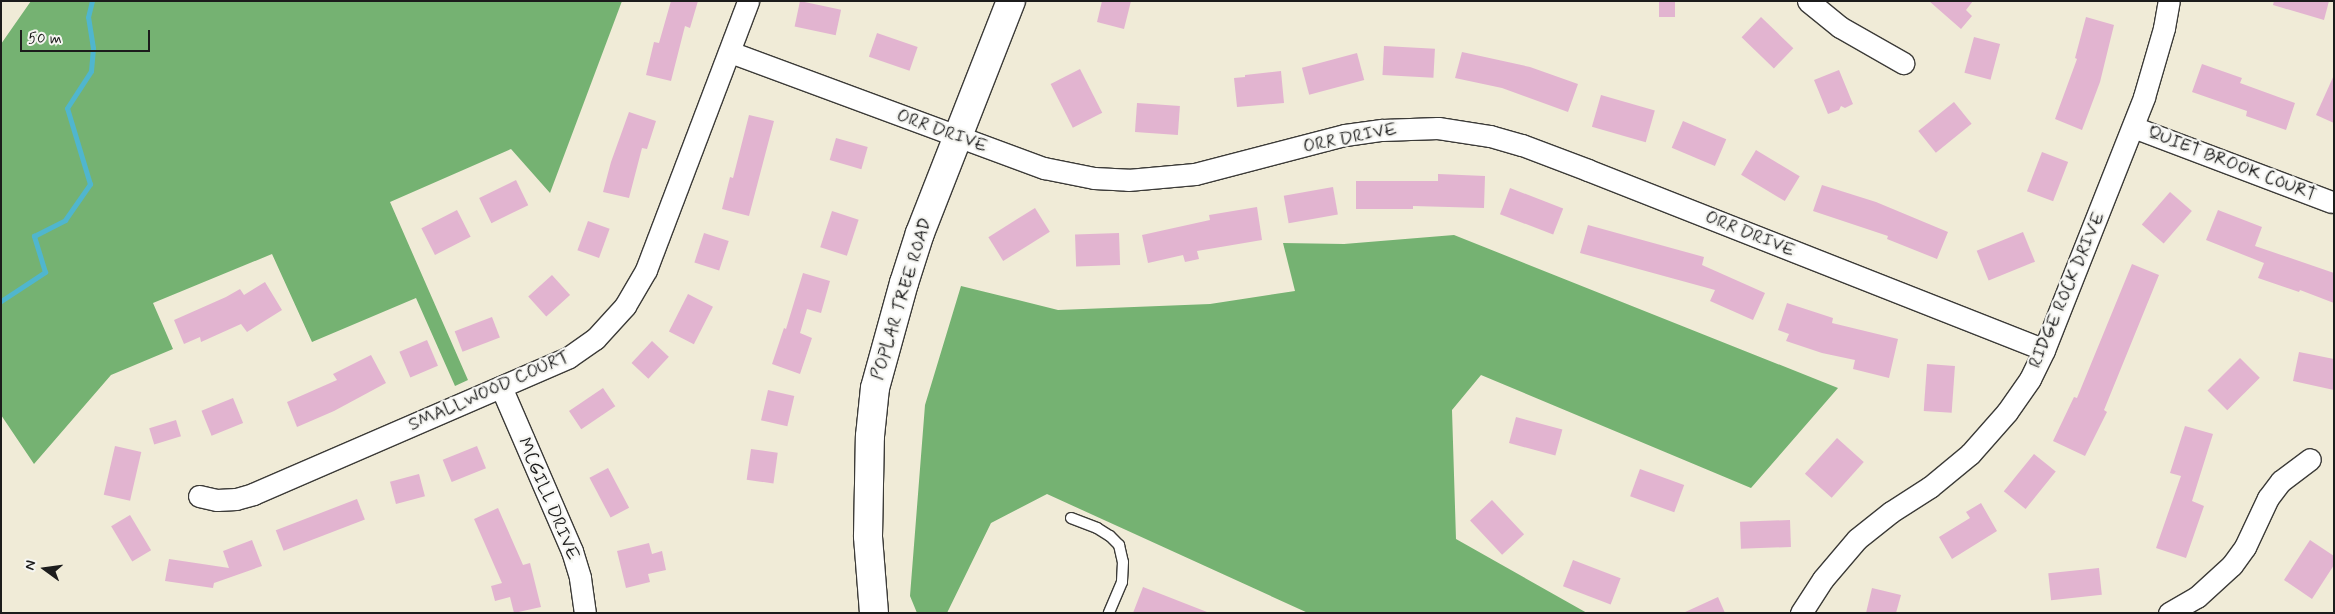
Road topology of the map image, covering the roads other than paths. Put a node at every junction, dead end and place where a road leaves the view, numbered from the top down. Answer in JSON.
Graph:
{"nodes":[{"id":1,"x":748,"y":1,"type":"edge"},
{"id":2,"x":1011,"y":1,"type":"edge"},
{"id":3,"x":1808,"y":1,"type":"edge"},
{"id":4,"x":2169,"y":1,"type":"edge"},
{"id":5,"x":730,"y":52,"type":"junction"},
{"id":6,"x":1903,"y":63,"type":"dead end"},
{"id":7,"x":2133,"y":127,"type":"junction"},
{"id":8,"x":956,"y":136,"type":"junction"},
{"id":9,"x":2331,"y":202,"type":"dead end"},
{"id":10,"x":2044,"y":350,"type":"junction"},
{"id":11,"x":501,"y":388,"type":"junction"},
{"id":12,"x":2310,"y":458,"type":"dead end"},
{"id":13,"x":199,"y":496,"type":"dead end"},
{"id":14,"x":1071,"y":518,"type":"dead end"},
{"id":15,"x":585,"y":613,"type":"edge"},
{"id":16,"x":874,"y":613,"type":"edge"},
{"id":17,"x":1110,"y":613,"type":"edge"},
{"id":18,"x":1801,"y":613,"type":"edge"},
{"id":19,"x":2169,"y":613,"type":"edge"}],
"edges":[{"from":1,"to":5,"type":"street","name":"SMALLWOOD COURT"},
{"from":2,"to":8,"type":"main road","name":"POPLAR TREE ROAD"},
{"from":3,"to":6,"type":"street"},
{"from":4,"to":7,"type":"street","name":"RIDGE ROCK DRIVE"},
{"from":5,"to":8,"type":"street","name":"ORR DRIVE"},
{"from":5,"to":11,"type":"street","name":"SMALLWOOD COURT"},
{"from":7,"to":9,"type":"street","name":"QUIET BROOK COURT"},
{"from":7,"to":10,"type":"street","name":"RIDGE ROCK DRIVE"},
{"from":8,"to":10,"type":"street","name":"ORR DRIVE"},
{"from":8,"to":16,"type":"main road","name":"POPLAR TREE ROAD"},
{"from":10,"to":18,"type":"street","name":"RIDGE ROCK DRIVE"},
{"from":11,"to":13,"type":"street","name":"SMALLWOOD COURT"},
{"from":11,"to":15,"type":"street","name":"MCGILL DRIVE"},
{"from":12,"to":19,"type":"street"},
{"from":14,"to":17,"type":"lane"}]}
